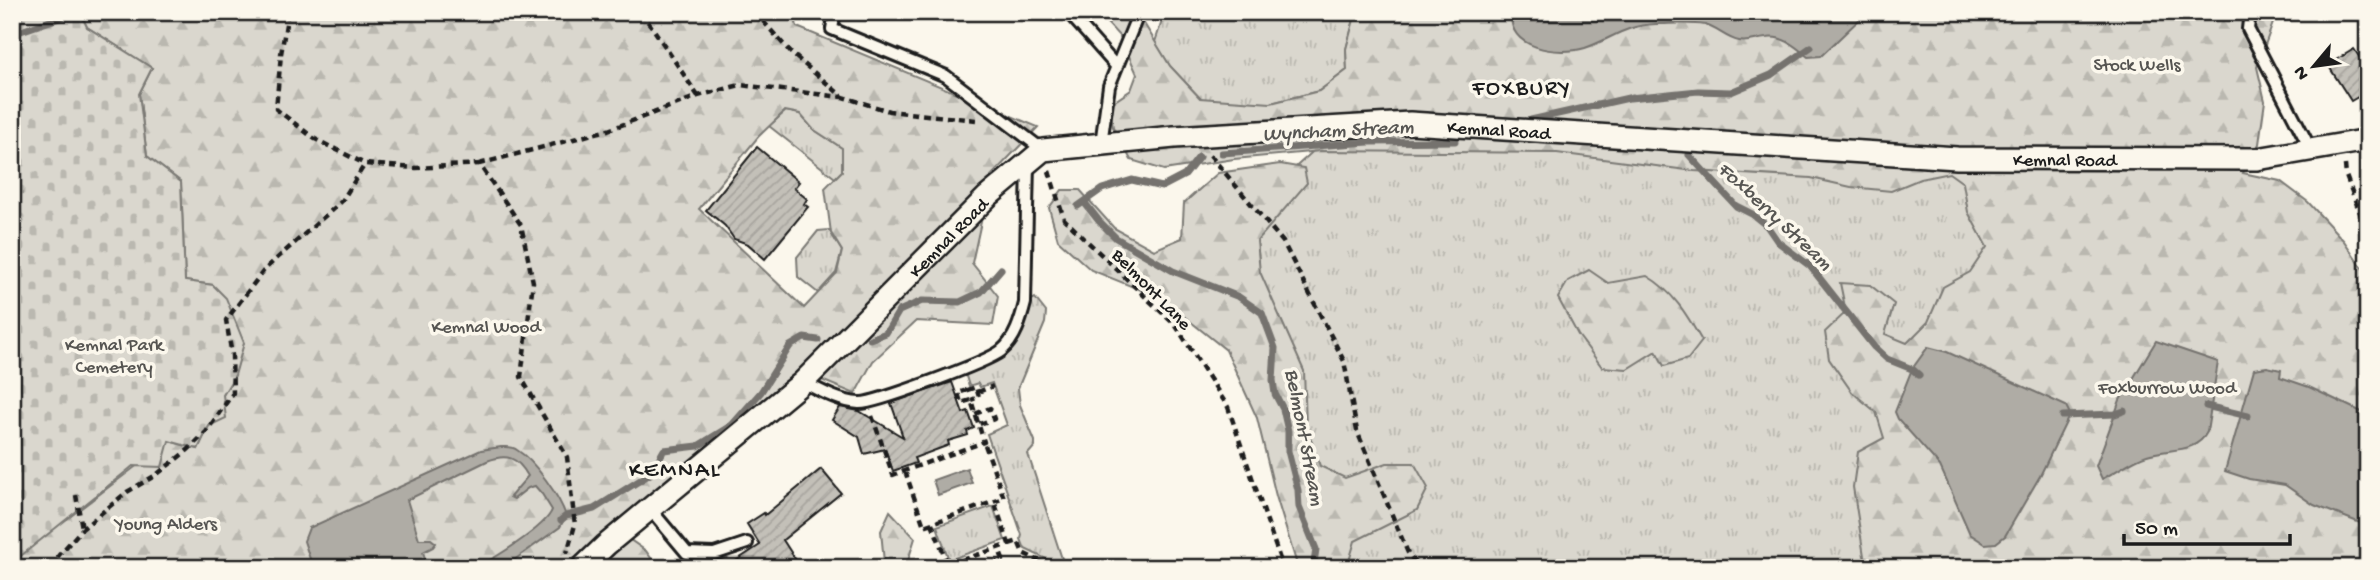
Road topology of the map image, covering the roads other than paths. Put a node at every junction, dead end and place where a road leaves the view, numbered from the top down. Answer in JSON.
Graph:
{"nodes":[{"id":1,"x":835,"y":12,"type":"edge"},
{"id":2,"x":1068,"y":12,"type":"edge"},
{"id":3,"x":1139,"y":12,"type":"edge"},
{"id":4,"x":2250,"y":12,"type":"edge"},
{"id":5,"x":1116,"y":66,"type":"junction"},
{"id":6,"x":2368,"y":140,"type":"edge"},
{"id":7,"x":1101,"y":144,"type":"junction"},
{"id":8,"x":2311,"y":150,"type":"junction"},
{"id":9,"x":1035,"y":156,"type":"junction"},
{"id":10,"x":803,"y":382,"type":"junction"},
{"id":11,"x":651,"y":510,"type":"junction"},
{"id":12,"x":747,"y":543,"type":"dead end"},
{"id":13,"x":574,"y":562,"type":"edge"}],
"edges":[{"from":1,"to":9,"type":"lane"},
{"from":2,"to":5,"type":"lane"},
{"from":3,"to":5,"type":"lane"},
{"from":4,"to":8,"type":"lane"},
{"from":5,"to":7,"type":"lane"},
{"from":6,"to":8,"type":"street","name":"Kemnal Road"},
{"from":7,"to":8,"type":"street","name":"Kemnal Road"},
{"from":7,"to":9,"type":"street","name":"Kemnal Road"},
{"from":9,"to":10,"type":"street","name":"Kemnal Road"},
{"from":9,"to":10,"type":"lane"},
{"from":10,"to":11,"type":"street","name":"Kemnal Road"},
{"from":11,"to":12,"type":"lane"},
{"from":11,"to":13,"type":"street","name":"Kemnal Road"}]}
